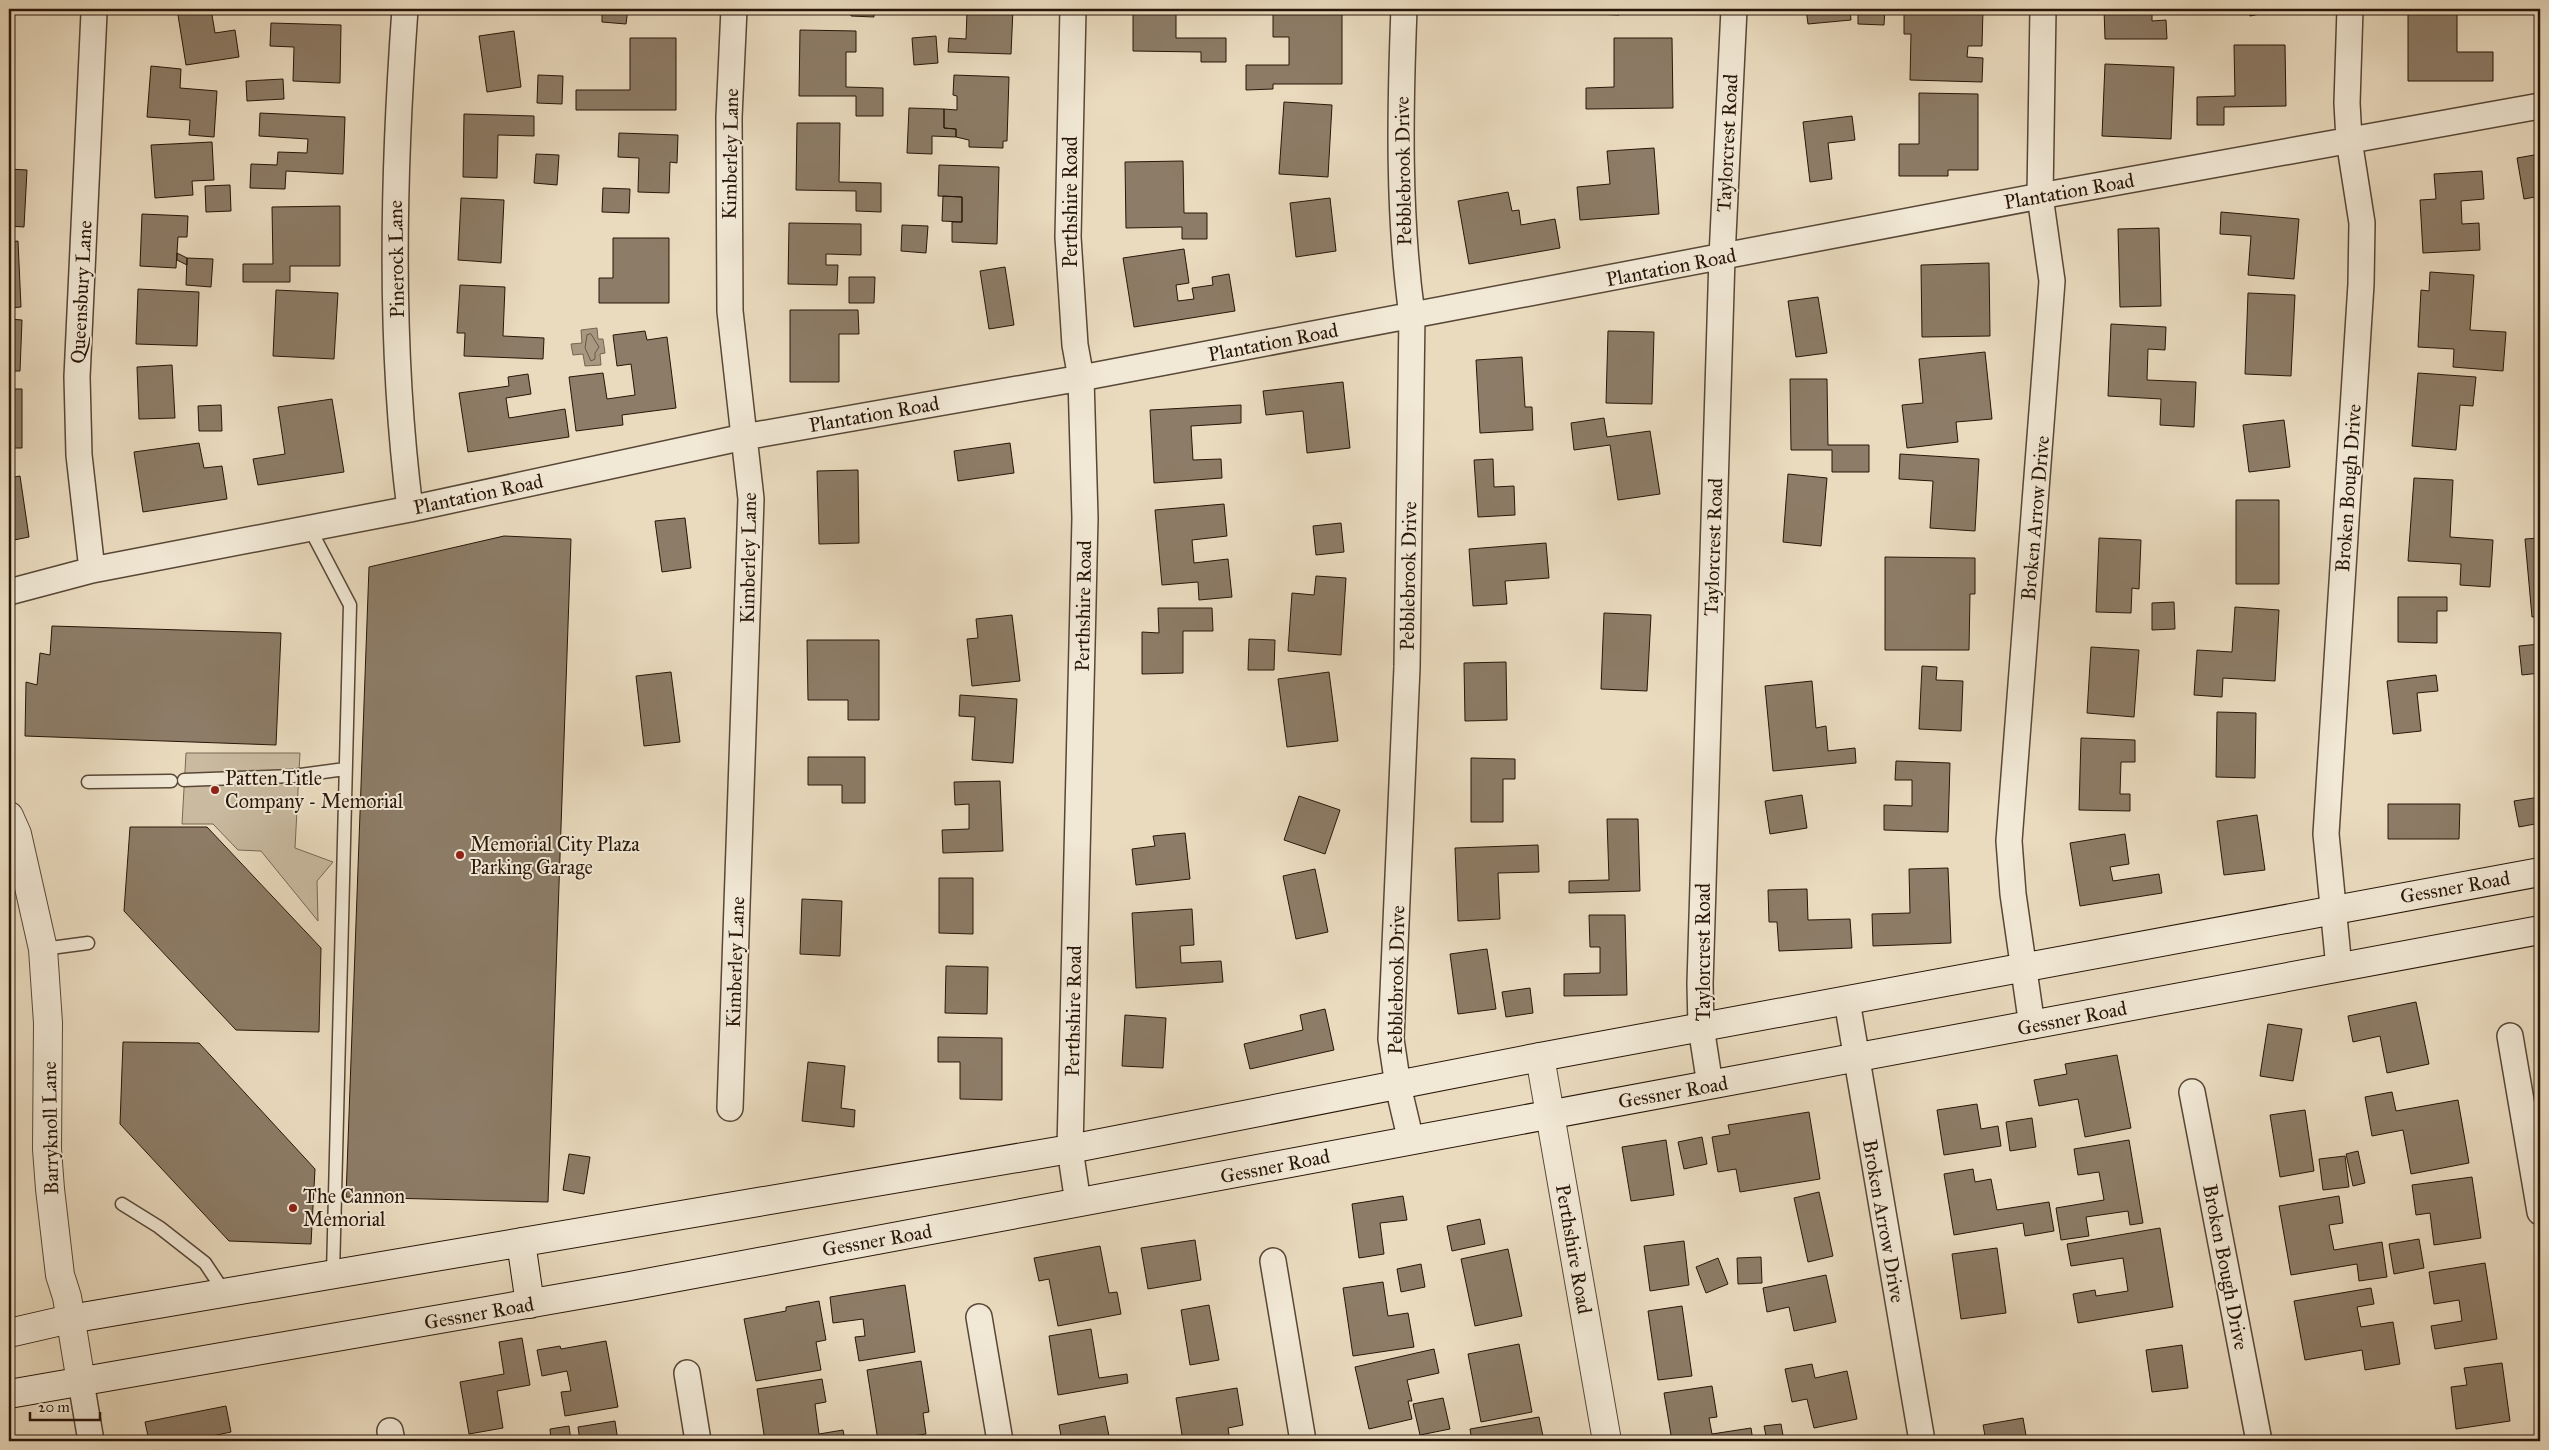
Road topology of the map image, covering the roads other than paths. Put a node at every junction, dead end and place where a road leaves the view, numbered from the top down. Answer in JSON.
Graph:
{"nodes":[{"id":1,"x":405,"y":9,"type":"edge"},
{"id":2,"x":734,"y":9,"type":"edge"},
{"id":3,"x":1073,"y":9,"type":"edge"},
{"id":4,"x":1404,"y":9,"type":"edge"},
{"id":5,"x":1734,"y":9,"type":"edge"},
{"id":6,"x":2043,"y":9,"type":"edge"},
{"id":7,"x":2350,"y":9,"type":"edge"},
{"id":8,"x":94,"y":13,"type":"dead end"},
{"id":9,"x":2540,"y":106,"type":"edge"},
{"id":10,"x":2349,"y":140,"type":"junction"},
{"id":11,"x":2040,"y":196,"type":"junction"},
{"id":12,"x":1722,"y":257,"type":"junction"},
{"id":13,"x":1412,"y":315,"type":"junction"},
{"id":14,"x":1082,"y":378,"type":"junction"},
{"id":15,"x":744,"y":437,"type":"junction"},
{"id":16,"x":410,"y":509,"type":"junction"},
{"id":17,"x":309,"y":527,"type":"junction"},
{"id":18,"x":92,"y":570,"type":"junction"},
{"id":19,"x":9,"y":592,"type":"edge"},
{"id":20,"x":346,"y":769,"type":"junction"},
{"id":21,"x":88,"y":782,"type":"dead end"},
{"id":22,"x":9,"y":816,"type":"edge"},
{"id":23,"x":2540,"y":872,"type":"edge"},
{"id":24,"x":2332,"y":910,"type":"junction"},
{"id":25,"x":2540,"y":930,"type":"edge"},
{"id":26,"x":88,"y":943,"type":"dead end"},
{"id":27,"x":43,"y":949,"type":"junction"},
{"id":28,"x":2022,"y":966,"type":"junction"},
{"id":29,"x":2339,"y":968,"type":"junction"},
{"id":30,"x":1847,"y":1001,"type":"junction"},
{"id":31,"x":2032,"y":1026,"type":"junction"},
{"id":32,"x":1702,"y":1027,"type":"junction"},
{"id":33,"x":2510,"y":1036,"type":"dead end"},
{"id":34,"x":1540,"y":1057,"type":"junction"},
{"id":35,"x":1856,"y":1059,"type":"junction"},
{"id":36,"x":1710,"y":1085,"type":"junction"},
{"id":37,"x":1398,"y":1086,"type":"junction"},
{"id":38,"x":2192,"y":1092,"type":"dead end"},
{"id":39,"x":730,"y":1108,"type":"dead end"},
{"id":40,"x":1550,"y":1114,"type":"junction"},
{"id":41,"x":1411,"y":1141,"type":"junction"},
{"id":42,"x":1070,"y":1148,"type":"junction"},
{"id":43,"x":1078,"y":1203,"type":"junction"},
{"id":44,"x":122,"y":1204,"type":"dead end"},
{"id":45,"x":2540,"y":1212,"type":"edge"},
{"id":46,"x":520,"y":1242,"type":"junction"},
{"id":47,"x":1273,"y":1261,"type":"dead end"},
{"id":48,"x":333,"y":1274,"type":"junction"},
{"id":49,"x":225,"y":1293,"type":"junction"},
{"id":50,"x":530,"y":1304,"type":"junction"},
{"id":51,"x":979,"y":1317,"type":"dead end"},
{"id":52,"x":70,"y":1319,"type":"junction"},
{"id":53,"x":9,"y":1333,"type":"edge"},
{"id":54,"x":686,"y":1373,"type":"dead end"},
{"id":55,"x":81,"y":1382,"type":"junction"},
{"id":56,"x":9,"y":1394,"type":"edge"},
{"id":57,"x":91,"y":1441,"type":"edge"},
{"id":58,"x":698,"y":1441,"type":"edge"},
{"id":59,"x":1000,"y":1441,"type":"edge"},
{"id":60,"x":1303,"y":1441,"type":"edge"},
{"id":61,"x":1607,"y":1441,"type":"edge"},
{"id":62,"x":1922,"y":1441,"type":"edge"},
{"id":63,"x":2259,"y":1441,"type":"edge"}],
"edges":[{"from":1,"to":16,"type":"street","name":"Pinerock Lane"},
{"from":2,"to":15,"type":"street","name":"Kimberley Lane"},
{"from":3,"to":14,"type":"street","name":"Perthshire Road"},
{"from":4,"to":13,"type":"street","name":"Pebblebrook Drive"},
{"from":5,"to":12,"type":"street","name":"Taylorcrest Road"},
{"from":6,"to":11,"type":"street","name":"Broken Arrow Drive"},
{"from":7,"to":10,"type":"street","name":"Broken Bough Drive"},
{"from":8,"to":18,"type":"street","name":"Queensbury Lane"},
{"from":9,"to":10,"type":"street","name":"Plantation Road"},
{"from":10,"to":11,"type":"street","name":"Plantation Road"},
{"from":10,"to":24,"type":"street","name":"Broken Bough Drive"},
{"from":11,"to":12,"type":"street","name":"Plantation Road"},
{"from":11,"to":28,"type":"street","name":"Broken Arrow Drive"},
{"from":12,"to":13,"type":"street","name":"Plantation Road"},
{"from":12,"to":32,"type":"street","name":"Taylorcrest Road"},
{"from":13,"to":14,"type":"street","name":"Plantation Road"},
{"from":13,"to":37,"type":"street","name":"Pebblebrook Drive"},
{"from":14,"to":15,"type":"street","name":"Plantation Road"},
{"from":14,"to":42,"type":"street","name":"Perthshire Road"},
{"from":15,"to":16,"type":"street","name":"Plantation Road"},
{"from":15,"to":39,"type":"street","name":"Kimberley Lane"},
{"from":16,"to":17,"type":"street","name":"Plantation Road"},
{"from":17,"to":18,"type":"street","name":"Plantation Road"},
{"from":17,"to":20,"type":"lane"},
{"from":18,"to":19,"type":"street","name":"Plantation Road"},
{"from":20,"to":21,"type":"lane"},
{"from":20,"to":48,"type":"lane"},
{"from":22,"to":27,"type":"main road","name":"Barryknoll Lane"},
{"from":23,"to":24,"type":"main road","name":"Gessner Road"},
{"from":24,"to":28,"type":"main road","name":"Gessner Road"},
{"from":24,"to":29,"type":"street","name":"Broken Bough Drive"},
{"from":25,"to":29,"type":"main road","name":"Gessner Road"},
{"from":26,"to":27,"type":"lane"},
{"from":27,"to":52,"type":"main road","name":"Barryknoll Lane"},
{"from":28,"to":30,"type":"main road","name":"Gessner Road"},
{"from":28,"to":31,"type":"street","name":"Broken Arrow Drive"},
{"from":29,"to":31,"type":"main road","name":"Gessner Road"},
{"from":30,"to":32,"type":"main road","name":"Gessner Road"},
{"from":30,"to":35,"type":"street","name":"Broken Arrow Drive"},
{"from":31,"to":35,"type":"main road","name":"Gessner Road"},
{"from":32,"to":34,"type":"main road","name":"Gessner Road"},
{"from":32,"to":36,"type":"street","name":"Taylorcrest Road"},
{"from":33,"to":45,"type":"street"},
{"from":34,"to":37,"type":"main road","name":"Gessner Road"},
{"from":34,"to":40,"type":"main road","name":"Perthshire Road"},
{"from":35,"to":36,"type":"main road","name":"Gessner Road"},
{"from":35,"to":62,"type":"street","name":"Broken Arrow Drive"},
{"from":36,"to":40,"type":"main road","name":"Gessner Road"},
{"from":37,"to":41,"type":"street","name":"Pebblebrook Drive"},
{"from":37,"to":42,"type":"main road","name":"Gessner Road"},
{"from":38,"to":63,"type":"street","name":"Broken Bough Drive"},
{"from":40,"to":41,"type":"main road","name":"Gessner Road"},
{"from":40,"to":61,"type":"main road","name":"Perthshire Road"},
{"from":41,"to":43,"type":"main road","name":"Gessner Road"},
{"from":42,"to":43,"type":"street","name":"Perthshire Road"},
{"from":42,"to":46,"type":"main road","name":"Gessner Road"},
{"from":43,"to":50,"type":"main road","name":"Gessner Road"},
{"from":44,"to":49,"type":"lane"},
{"from":46,"to":48,"type":"main road","name":"Gessner Road"},
{"from":46,"to":50,"type":"main road"},
{"from":47,"to":60,"type":"street"},
{"from":48,"to":49,"type":"main road","name":"Gessner Road"},
{"from":49,"to":52,"type":"main road","name":"Gessner Road"},
{"from":50,"to":55,"type":"main road","name":"Gessner Road"},
{"from":51,"to":59,"type":"street"},
{"from":52,"to":53,"type":"main road","name":"Gessner Road"},
{"from":52,"to":55,"type":"main road","name":"Barryknoll Lane"},
{"from":54,"to":58,"type":"street"},
{"from":55,"to":56,"type":"main road","name":"Gessner Road"},
{"from":55,"to":57,"type":"street","name":"Barryknoll Lane"}]}
